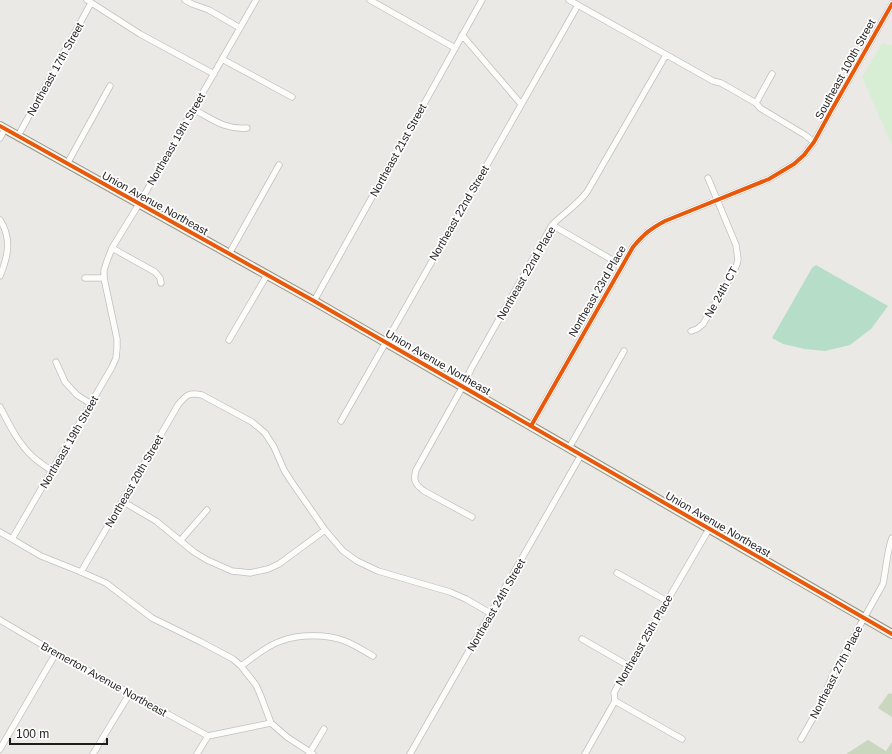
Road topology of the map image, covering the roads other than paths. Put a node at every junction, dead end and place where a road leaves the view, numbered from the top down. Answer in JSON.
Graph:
{"nodes":[{"id":1,"x":185,"y":0,"type":"edge"},
{"id":2,"x":256,"y":0,"type":"edge"},
{"id":3,"x":370,"y":0,"type":"edge"},
{"id":4,"x":482,"y":0,"type":"edge"},
{"id":5,"x":569,"y":0,"type":"edge"},
{"id":6,"x":89,"y":1,"type":"edge"},
{"id":7,"x":892,"y":4,"type":"edge"},
{"id":8,"x":578,"y":5,"type":"junction"},
{"id":9,"x":240,"y":28,"type":"junction"},
{"id":10,"x":462,"y":35,"type":"junction"},
{"id":11,"x":455,"y":48,"type":"junction"},
{"id":12,"x":666,"y":55,"type":"junction"},
{"id":13,"x":222,"y":58,"type":"junction"},
{"id":14,"x":214,"y":74,"type":"junction"},
{"id":15,"x":772,"y":74,"type":"dead end"},
{"id":16,"x":110,"y":86,"type":"dead end"},
{"id":17,"x":292,"y":97,"type":"dead end"},
{"id":18,"x":756,"y":103,"type":"junction"},
{"id":19,"x":521,"y":104,"type":"junction"},
{"id":20,"x":193,"y":109,"type":"junction"},
{"id":21,"x":3,"y":128,"type":"edge"},
{"id":22,"x":247,"y":128,"type":"dead end"},
{"id":23,"x":18,"y":136,"type":"junction"},
{"id":24,"x":0,"y":138,"type":"edge"},
{"id":25,"x":814,"y":142,"type":"junction"},
{"id":26,"x":67,"y":164,"type":"junction"},
{"id":27,"x":279,"y":165,"type":"dead end"},
{"id":28,"x":708,"y":178,"type":"dead end"},
{"id":29,"x":717,"y":200,"type":"junction"},
{"id":30,"x":139,"y":204,"type":"junction"},
{"id":31,"x":0,"y":220,"type":"edge"},
{"id":32,"x":552,"y":225,"type":"junction"},
{"id":33,"x":112,"y":248,"type":"junction"},
{"id":34,"x":229,"y":254,"type":"junction"},
{"id":35,"x":621,"y":266,"type":"junction"},
{"id":36,"x":267,"y":275,"type":"junction"},
{"id":37,"x":0,"y":276,"type":"edge"},
{"id":38,"x":85,"y":278,"type":"dead end"},
{"id":39,"x":104,"y":278,"type":"junction"},
{"id":40,"x":161,"y":283,"type":"dead end"},
{"id":41,"x":314,"y":301,"type":"junction"},
{"id":42,"x":691,"y":331,"type":"dead end"},
{"id":43,"x":228,"y":340,"type":"dead end"},
{"id":44,"x":386,"y":342,"type":"junction"},
{"id":45,"x":624,"y":352,"type":"dead end"},
{"id":46,"x":56,"y":362,"type":"dead end"},
{"id":47,"x":463,"y":386,"type":"junction"},
{"id":48,"x":91,"y":404,"type":"junction"},
{"id":49,"x":0,"y":407,"type":"edge"},
{"id":50,"x":341,"y":422,"type":"dead end"},
{"id":51,"x":531,"y":426,"type":"junction"},
{"id":52,"x":569,"y":448,"type":"junction"},
{"id":53,"x":581,"y":455,"type":"junction"},
{"id":54,"x":52,"y":471,"type":"junction"},
{"id":55,"x":122,"y":501,"type":"junction"},
{"id":56,"x":207,"y":510,"type":"dead end"},
{"id":57,"x":472,"y":517,"type":"dead end"},
{"id":58,"x":709,"y":529,"type":"junction"},
{"id":59,"x":325,"y":530,"type":"junction"},
{"id":60,"x":0,"y":532,"type":"edge"},
{"id":61,"x":892,"y":538,"type":"edge"},
{"id":62,"x":12,"y":539,"type":"junction"},
{"id":63,"x":180,"y":541,"type":"junction"},
{"id":64,"x":81,"y":572,"type":"junction"},
{"id":65,"x":617,"y":573,"type":"dead end"},
{"id":66,"x":667,"y":601,"type":"junction"},
{"id":67,"x":490,"y":613,"type":"junction"},
{"id":68,"x":864,"y":618,"type":"junction"},
{"id":69,"x":0,"y":620,"type":"edge"},
{"id":70,"x":892,"y":634,"type":"edge"},
{"id":71,"x":582,"y":639,"type":"dead end"},
{"id":72,"x":56,"y":653,"type":"junction"},
{"id":73,"x":373,"y":656,"type":"dead end"},
{"id":74,"x":241,"y":666,"type":"junction"},
{"id":75,"x":629,"y":666,"type":"junction"},
{"id":76,"x":130,"y":694,"type":"junction"},
{"id":77,"x":615,"y":701,"type":"junction"},
{"id":78,"x":271,"y":723,"type":"junction"},
{"id":79,"x":324,"y":730,"type":"dead end"},
{"id":80,"x":208,"y":736,"type":"junction"},
{"id":81,"x":801,"y":738,"type":"dead end"},
{"id":82,"x":682,"y":739,"type":"dead end"},
{"id":83,"x":0,"y":749,"type":"edge"},
{"id":84,"x":311,"y":753,"type":"edge"},
{"id":85,"x":93,"y":754,"type":"edge"},
{"id":86,"x":197,"y":754,"type":"edge"},
{"id":87,"x":410,"y":754,"type":"edge"},
{"id":88,"x":585,"y":754,"type":"edge"}],
"edges":[{"from":1,"to":9,"type":"street"},
{"from":2,"to":9,"type":"street","name":"Northeast 19th Street"},
{"from":3,"to":11,"type":"street"},
{"from":4,"to":10,"type":"street","name":"Northeast 21st Street"},
{"from":5,"to":8,"type":"street"},
{"from":6,"to":14,"type":"street"},
{"from":6,"to":23,"type":"street","name":"Northeast 17th Street"},
{"from":7,"to":25,"type":"street","name":"Southeast 100th Street"},
{"from":8,"to":12,"type":"street"},
{"from":8,"to":19,"type":"street","name":"Northeast 22nd Street"},
{"from":9,"to":13,"type":"street","name":"Northeast 19th Street"},
{"from":10,"to":11,"type":"street","name":"Northeast 21st Street"},
{"from":10,"to":19,"type":"street"},
{"from":11,"to":41,"type":"street","name":"Northeast 21st Street"},
{"from":12,"to":18,"type":"street"},
{"from":12,"to":32,"type":"street","name":"Northeast 22nd Place"},
{"from":13,"to":14,"type":"street","name":"Northeast 19th Street"},
{"from":13,"to":17,"type":"street"},
{"from":14,"to":20,"type":"street","name":"Northeast 19th Street"},
{"from":15,"to":18,"type":"street"},
{"from":16,"to":26,"type":"street"},
{"from":18,"to":25,"type":"street"},
{"from":19,"to":44,"type":"street","name":"Northeast 22nd Street"},
{"from":20,"to":22,"type":"street"},
{"from":20,"to":30,"type":"street","name":"Northeast 19th Street"},
{"from":21,"to":23,"type":"street","name":"Union Avenue Northeast"},
{"from":21,"to":24,"type":"street"},
{"from":23,"to":26,"type":"street","name":"Union Avenue Northeast"},
{"from":25,"to":29,"type":"street","name":"Northeast 23rd Place"},
{"from":26,"to":30,"type":"street","name":"Union Avenue Northeast"},
{"from":27,"to":34,"type":"street"},
{"from":28,"to":29,"type":"street","name":"Ne 24th CT"},
{"from":29,"to":35,"type":"street","name":"Northeast 23rd Place"},
{"from":29,"to":42,"type":"street","name":"Ne 24th CT"},
{"from":30,"to":33,"type":"street","name":"Northeast 19th Street"},
{"from":30,"to":34,"type":"street","name":"Union Avenue Northeast"},
{"from":31,"to":37,"type":"street"},
{"from":32,"to":35,"type":"street"},
{"from":32,"to":47,"type":"street","name":"Northeast 22nd Place"},
{"from":33,"to":39,"type":"street","name":"Northeast 19th Street"},
{"from":33,"to":40,"type":"street"},
{"from":34,"to":36,"type":"street","name":"Union Avenue Northeast"},
{"from":35,"to":51,"type":"street","name":"Northeast 23rd Place"},
{"from":36,"to":41,"type":"street","name":"Union Avenue Northeast"},
{"from":36,"to":43,"type":"street"},
{"from":38,"to":39,"type":"street"},
{"from":39,"to":48,"type":"street","name":"Northeast 19th Street"},
{"from":41,"to":44,"type":"street","name":"Union Avenue Northeast"},
{"from":44,"to":47,"type":"street","name":"Union Avenue Northeast"},
{"from":44,"to":50,"type":"street","name":"Northeast 22nd Street"},
{"from":45,"to":52,"type":"street"},
{"from":46,"to":48,"type":"street"},
{"from":47,"to":51,"type":"street","name":"Union Avenue Northeast"},
{"from":47,"to":57,"type":"street","name":"Northeast 22nd Place"},
{"from":48,"to":54,"type":"street","name":"Northeast 19th Street"},
{"from":49,"to":54,"type":"street"},
{"from":51,"to":52,"type":"street","name":"Union Avenue Northeast"},
{"from":52,"to":53,"type":"street","name":"Union Avenue Northeast"},
{"from":53,"to":58,"type":"street","name":"Union Avenue Northeast"},
{"from":53,"to":67,"type":"street","name":"Northeast 24th Street"},
{"from":54,"to":62,"type":"street","name":"Northeast 19th Street"},
{"from":55,"to":59,"type":"street","name":"Northeast 20th Street"},
{"from":55,"to":63,"type":"street"},
{"from":55,"to":64,"type":"street","name":"Northeast 20th Street"},
{"from":56,"to":63,"type":"street"},
{"from":58,"to":66,"type":"street","name":"Northeast 25th Place"},
{"from":58,"to":68,"type":"street","name":"Union Avenue Northeast"},
{"from":59,"to":63,"type":"street"},
{"from":59,"to":67,"type":"street"},
{"from":60,"to":62,"type":"street"},
{"from":61,"to":68,"type":"street","name":"Northeast 27th Place"},
{"from":62,"to":64,"type":"street"},
{"from":64,"to":74,"type":"street"},
{"from":65,"to":66,"type":"street"},
{"from":66,"to":75,"type":"street","name":"Northeast 25th Place"},
{"from":67,"to":87,"type":"street","name":"Northeast 24th Street"},
{"from":68,"to":70,"type":"street","name":"Union Avenue Northeast"},
{"from":68,"to":81,"type":"street","name":"Northeast 27th Place"},
{"from":69,"to":72,"type":"street","name":"Bremerton Avenue Northeast"},
{"from":71,"to":75,"type":"street"},
{"from":72,"to":76,"type":"street","name":"Bremerton Avenue Northeast"},
{"from":72,"to":83,"type":"street"},
{"from":73,"to":74,"type":"street"},
{"from":74,"to":78,"type":"street"},
{"from":75,"to":77,"type":"street","name":"Northeast 25th Place"},
{"from":76,"to":80,"type":"street","name":"Bremerton Avenue Northeast"},
{"from":76,"to":85,"type":"street"},
{"from":77,"to":82,"type":"street"},
{"from":77,"to":88,"type":"street","name":"Northeast 25th Place"},
{"from":78,"to":80,"type":"street"},
{"from":78,"to":84,"type":"street"},
{"from":79,"to":84,"type":"street"},
{"from":80,"to":86,"type":"street"}]}
